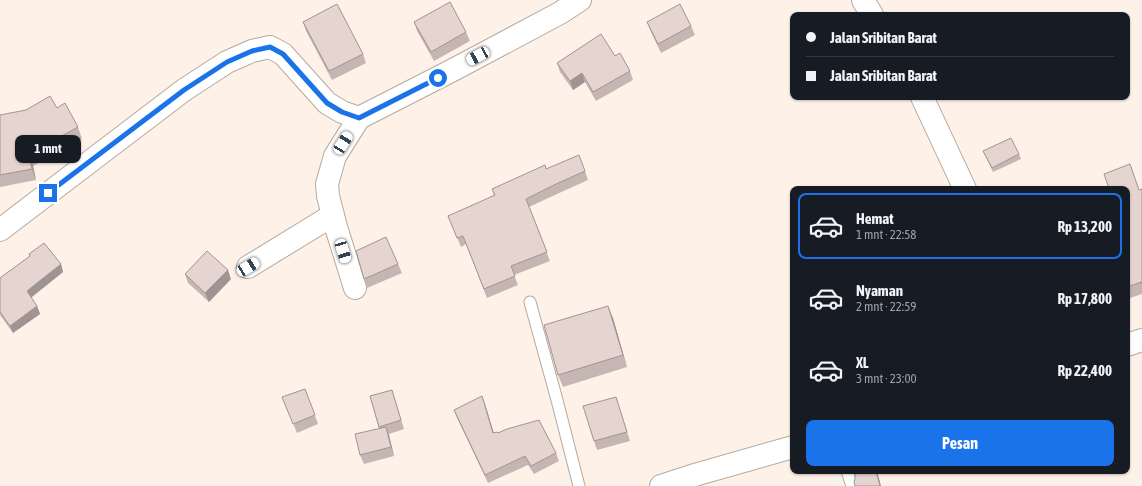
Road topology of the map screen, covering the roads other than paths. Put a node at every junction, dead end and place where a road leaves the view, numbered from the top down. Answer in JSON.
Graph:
{"nodes":[{"id":1,"x":580,"y":0,"type":"edge"},
{"id":2,"x":863,"y":0,"type":"edge"},
{"id":3,"x":870,"y":12,"type":"edge"},
{"id":4,"x":923,"y":100,"type":"edge"},
{"id":5,"x":359,"y":118,"type":"junction"},
{"id":6,"x":964,"y":186,"type":"edge"},
{"id":7,"x":333,"y":214,"type":"junction"},
{"id":8,"x":0,"y":230,"type":"edge"},
{"id":9,"x":248,"y":267,"type":"dead end"},
{"id":10,"x":355,"y":288,"type":"dead end"},
{"id":11,"x":530,"y":302,"type":"dead end"},
{"id":12,"x":1142,"y":340,"type":"edge"},
{"id":13,"x":1130,"y":344,"type":"edge"},
{"id":14,"x":790,"y":448,"type":"edge"},
{"id":15,"x":848,"y":474,"type":"edge"},
{"id":16,"x":699,"y":480,"type":"edge"},
{"id":17,"x":579,"y":486,"type":"edge"},
{"id":18,"x":661,"y":486,"type":"edge"},
{"id":19,"x":852,"y":486,"type":"edge"}],
"edges":[{"from":1,"to":5,"type":"street"},
{"from":2,"to":3,"type":"street"},
{"from":4,"to":6,"type":"street"},
{"from":5,"to":7,"type":"street"},
{"from":5,"to":8,"type":"street"},
{"from":7,"to":9,"type":"street"},
{"from":7,"to":10,"type":"street"},
{"from":11,"to":17,"type":"lane"},
{"from":12,"to":13,"type":"street"},
{"from":14,"to":16,"type":"street"},
{"from":15,"to":19,"type":"lane"},
{"from":16,"to":18,"type":"street"}]}
